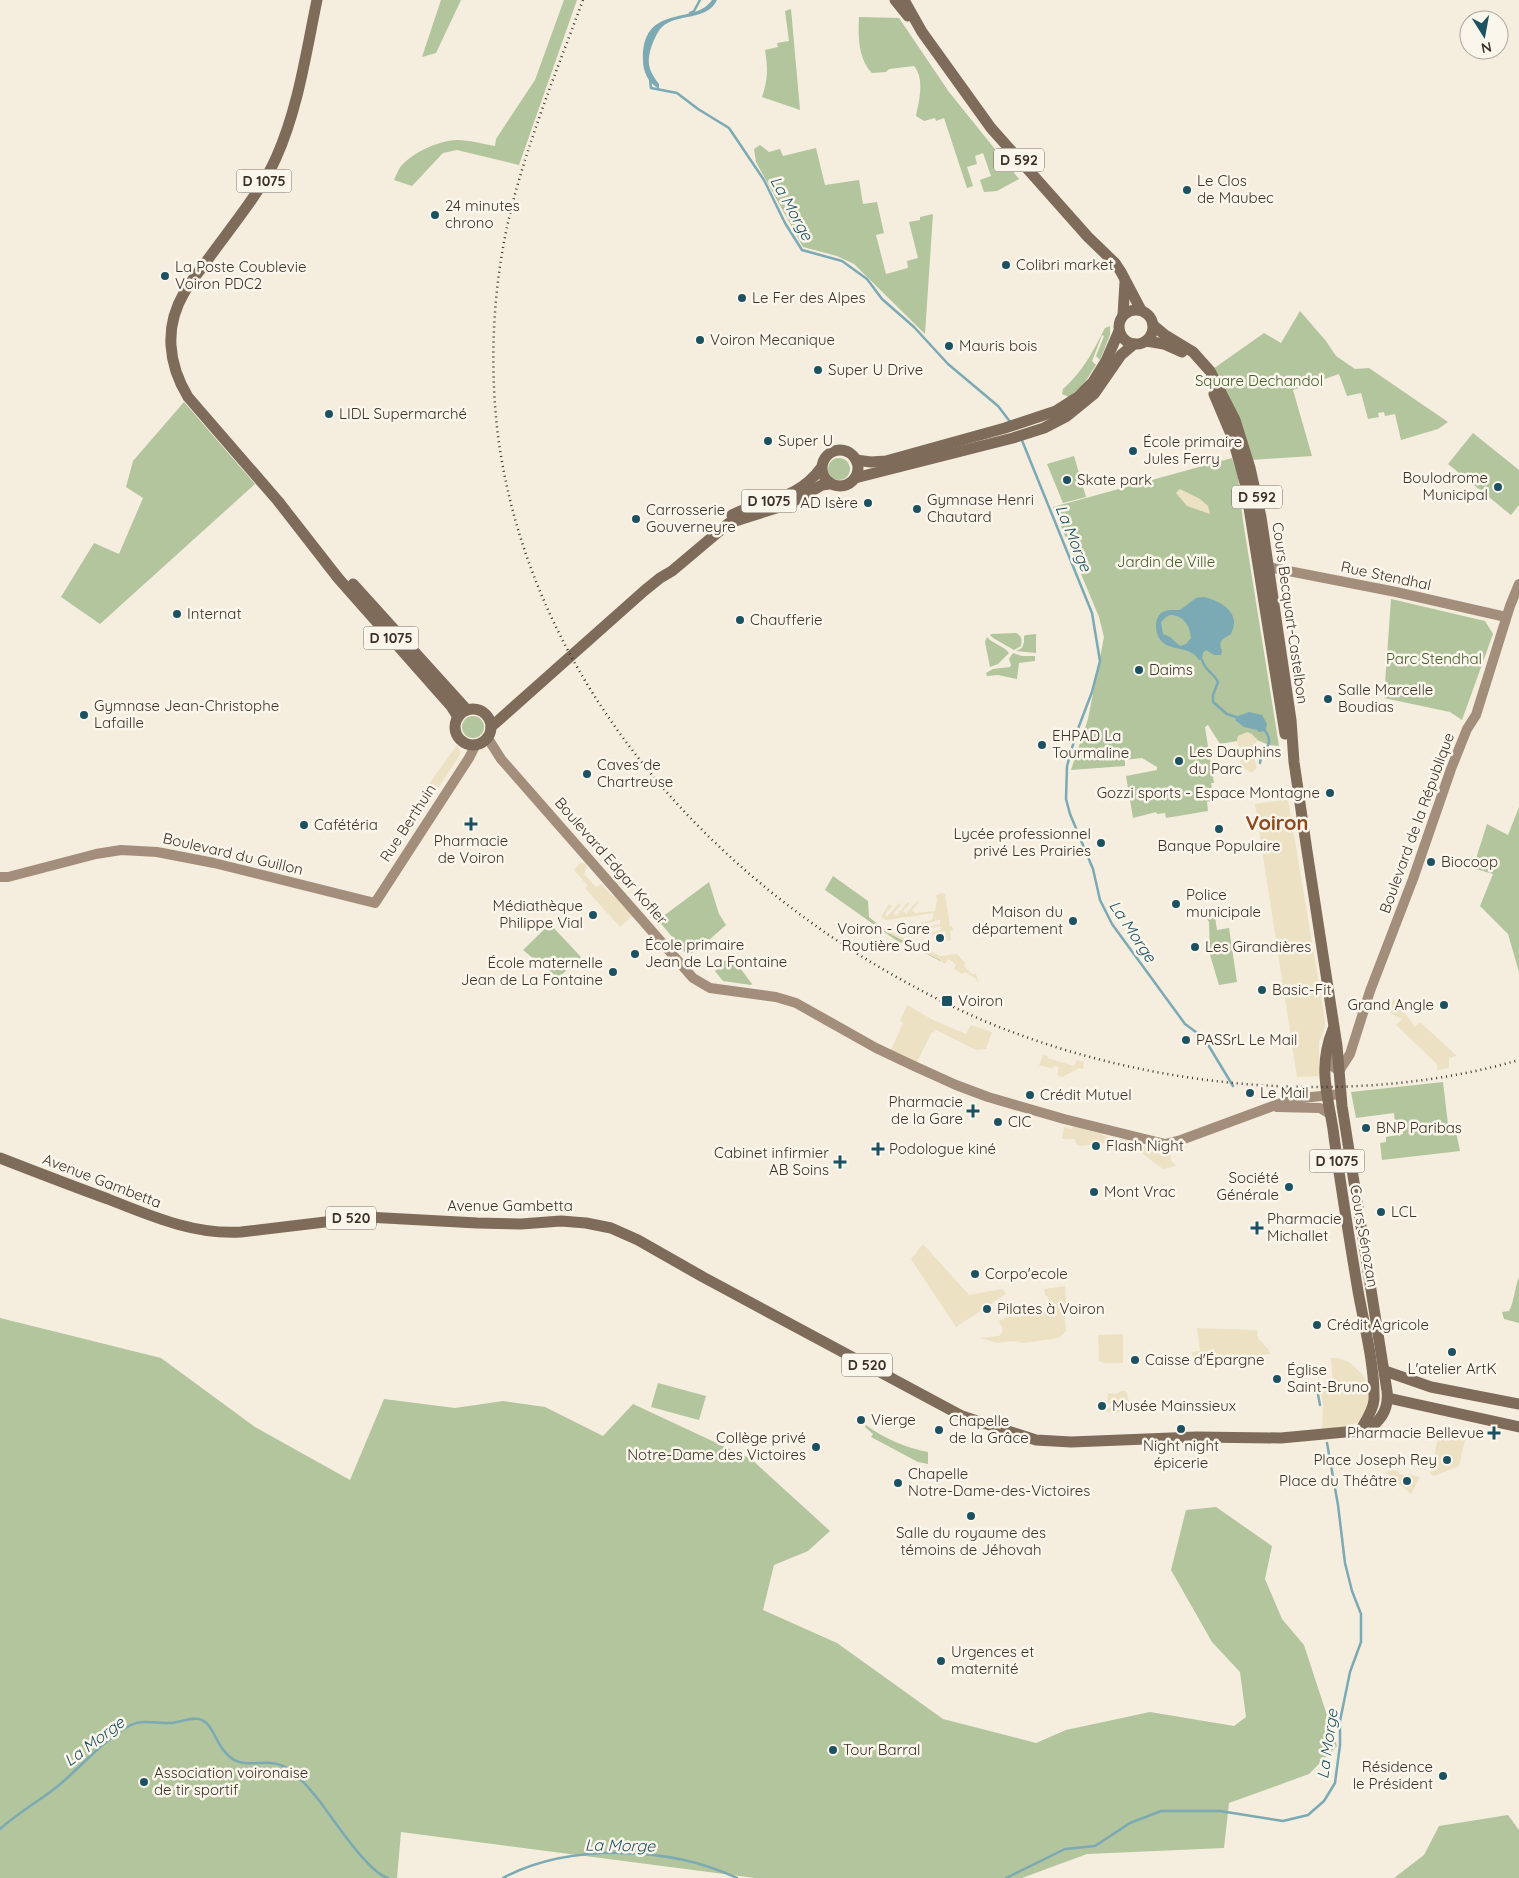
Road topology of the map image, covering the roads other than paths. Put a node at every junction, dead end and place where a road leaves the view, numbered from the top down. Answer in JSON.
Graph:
{"nodes":[{"id":1,"x":317,"y":0,"type":"edge"},
{"id":2,"x":895,"y":0,"type":"edge"},
{"id":3,"x":904,"y":0,"type":"edge"},
{"id":4,"x":922,"y":32,"type":"junction"},
{"id":5,"x":1125,"y":280,"type":"junction"},
{"id":6,"x":1140,"y":310,"type":"junction"},
{"id":7,"x":1123,"y":315,"type":"junction"},
{"id":8,"x":1153,"y":325,"type":"junction"},
{"id":9,"x":1119,"y":332,"type":"junction"},
{"id":10,"x":1146,"y":341,"type":"junction"},
{"id":11,"x":1134,"y":344,"type":"junction"},
{"id":12,"x":856,"y":460,"type":"junction"},
{"id":13,"x":821,"y":468,"type":"junction"},
{"id":14,"x":855,"y":478,"type":"junction"},
{"id":15,"x":830,"y":484,"type":"junction"},
{"id":16,"x":1263,"y":566,"type":"junction"},
{"id":17,"x":660,"y":578,"type":"junction"},
{"id":18,"x":1519,"y":584,"type":"edge"},
{"id":19,"x":1506,"y":617,"type":"junction"},
{"id":20,"x":510,"y":709,"type":"junction"},
{"id":21,"x":463,"y":714,"type":"junction"},
{"id":22,"x":486,"y":715,"type":"junction"},
{"id":23,"x":489,"y":732,"type":"junction"},
{"id":24,"x":473,"y":744,"type":"junction"},
{"id":25,"x":501,"y":759,"type":"junction"},
{"id":26,"x":0,"y":877,"type":"edge"},
{"id":27,"x":375,"y":903,"type":"joint"},
{"id":28,"x":1333,"y":1028,"type":"junction"},
{"id":29,"x":1326,"y":1046,"type":"junction"},
{"id":30,"x":1339,"y":1071,"type":"junction"},
{"id":31,"x":1341,"y":1094,"type":"junction"},
{"id":32,"x":1327,"y":1095,"type":"junction"},
{"id":33,"x":1273,"y":1107,"type":"junction"},
{"id":34,"x":1330,"y":1114,"type":"junction"},
{"id":35,"x":0,"y":1158,"type":"edge"},
{"id":36,"x":1344,"y":1208,"type":"junction"},
{"id":37,"x":1367,"y":1261,"type":"junction"},
{"id":38,"x":1385,"y":1371,"type":"junction"},
{"id":39,"x":1373,"y":1381,"type":"junction"},
{"id":40,"x":1430,"y":1387,"type":"junction"},
{"id":41,"x":1388,"y":1392,"type":"junction"},
{"id":42,"x":1374,"y":1402,"type":"junction"},
{"id":43,"x":1519,"y":1404,"type":"edge"},
{"id":44,"x":1519,"y":1427,"type":"edge"},
{"id":45,"x":1360,"y":1431,"type":"junction"}],
"edges":[{"from":1,"to":21,"type":"main road","number":"D 1075"},
{"from":2,"to":4,"type":"main road","number":"D 592"},
{"from":3,"to":4,"type":"main road","number":"D 592"},
{"from":4,"to":5,"type":"main road","number":"D 592"},
{"from":5,"to":6,"type":"main road","number":"D 592"},
{"from":5,"to":7,"type":"main road"},
{"from":6,"to":7,"type":"main road"},
{"from":6,"to":8,"type":"main road"},
{"from":7,"to":9,"type":"main road"},
{"from":8,"to":10,"type":"main road"},
{"from":8,"to":16,"type":"main road","name":"Cours Becquart-Castelbon","number":"D 592"},
{"from":9,"to":11,"type":"main road"},
{"from":9,"to":12,"type":"main road"},
{"from":10,"to":11,"type":"main road"},
{"from":10,"to":16,"type":"main road","name":"Cours Becquart-Castelbon","number":"D 592"},
{"from":11,"to":14,"type":"main road"},
{"from":12,"to":13,"type":"main road"},
{"from":12,"to":14,"type":"main road"},
{"from":13,"to":15,"type":"main road"},
{"from":13,"to":17,"type":"main road","number":"D 1075"},
{"from":14,"to":15,"type":"main road"},
{"from":15,"to":17,"type":"main road","number":"D 1075"},
{"from":16,"to":19,"type":"street","name":"Rue Stendhal"},
{"from":16,"to":28,"type":"main road","name":"Cours Becquart-Castelbon","number":"D 592"},
{"from":17,"to":20,"type":"main road","number":"D 1075"},
{"from":18,"to":19,"type":"street","name":"Boulevard de la République"},
{"from":19,"to":30,"type":"street","name":"Boulevard de la République"},
{"from":20,"to":22,"type":"main road","number":"D 1075"},
{"from":20,"to":23,"type":"main road","number":"D 1075"},
{"from":21,"to":22,"type":"main road"},
{"from":21,"to":24,"type":"main road"},
{"from":22,"to":23,"type":"main road"},
{"from":23,"to":24,"type":"main road"},
{"from":23,"to":25,"type":"street","name":"Boulevard Edgar Kofler"},
{"from":24,"to":25,"type":"street","name":"Boulevard Edgar Kofler"},
{"from":24,"to":27,"type":"street","name":"Rue Berthuin"},
{"from":25,"to":33,"type":"street","name":"Boulevard Edgar Kofler"},
{"from":26,"to":27,"type":"street","name":"Boulevard du Guillon"},
{"from":28,"to":29,"type":"main road","name":"Cours Becquart-Castelbon","number":"D 592"},
{"from":28,"to":30,"type":"main road","name":"Cours Becquart-Castelbon","number":"D 592"},
{"from":29,"to":30,"type":"street","name":"Cours Becquart-Castelbon"},
{"from":29,"to":32,"type":"main road","name":"Cours Becquart-Castelbon","number":"D 592"},
{"from":30,"to":31,"type":"main road","name":"Cours Becquart-Castelbon","number":"D 592"},
{"from":31,"to":32,"type":"street"},
{"from":31,"to":37,"type":"main road","name":"Cours Sénozan"},
{"from":32,"to":33,"type":"street"},
{"from":32,"to":34,"type":"main road","name":"Cours Sénozan","number":"D 1075"},
{"from":33,"to":34,"type":"street"},
{"from":34,"to":36,"type":"main road","name":"Cours Sénozan","number":"D 1075"},
{"from":35,"to":45,"type":"main road","name":"Avenue Gambetta","number":"D 520"},
{"from":36,"to":37,"type":"main road"},
{"from":36,"to":39,"type":"main road","name":"Cours Sénozan","number":"D 1075"},
{"from":37,"to":38,"type":"main road","name":"Cours Sénozan"},
{"from":38,"to":40,"type":"main road"},
{"from":38,"to":41,"type":"main road","name":"Cours Sénozan"},
{"from":39,"to":41,"type":"main road"},
{"from":39,"to":42,"type":"main road","name":"Cours Sénozan"},
{"from":40,"to":41,"type":"main road"},
{"from":40,"to":43,"type":"main road"},
{"from":41,"to":42,"type":"main road"},
{"from":41,"to":44,"type":"main road"},
{"from":41,"to":45,"type":"main road","number":"D 520"},
{"from":42,"to":45,"type":"main road"}]}
